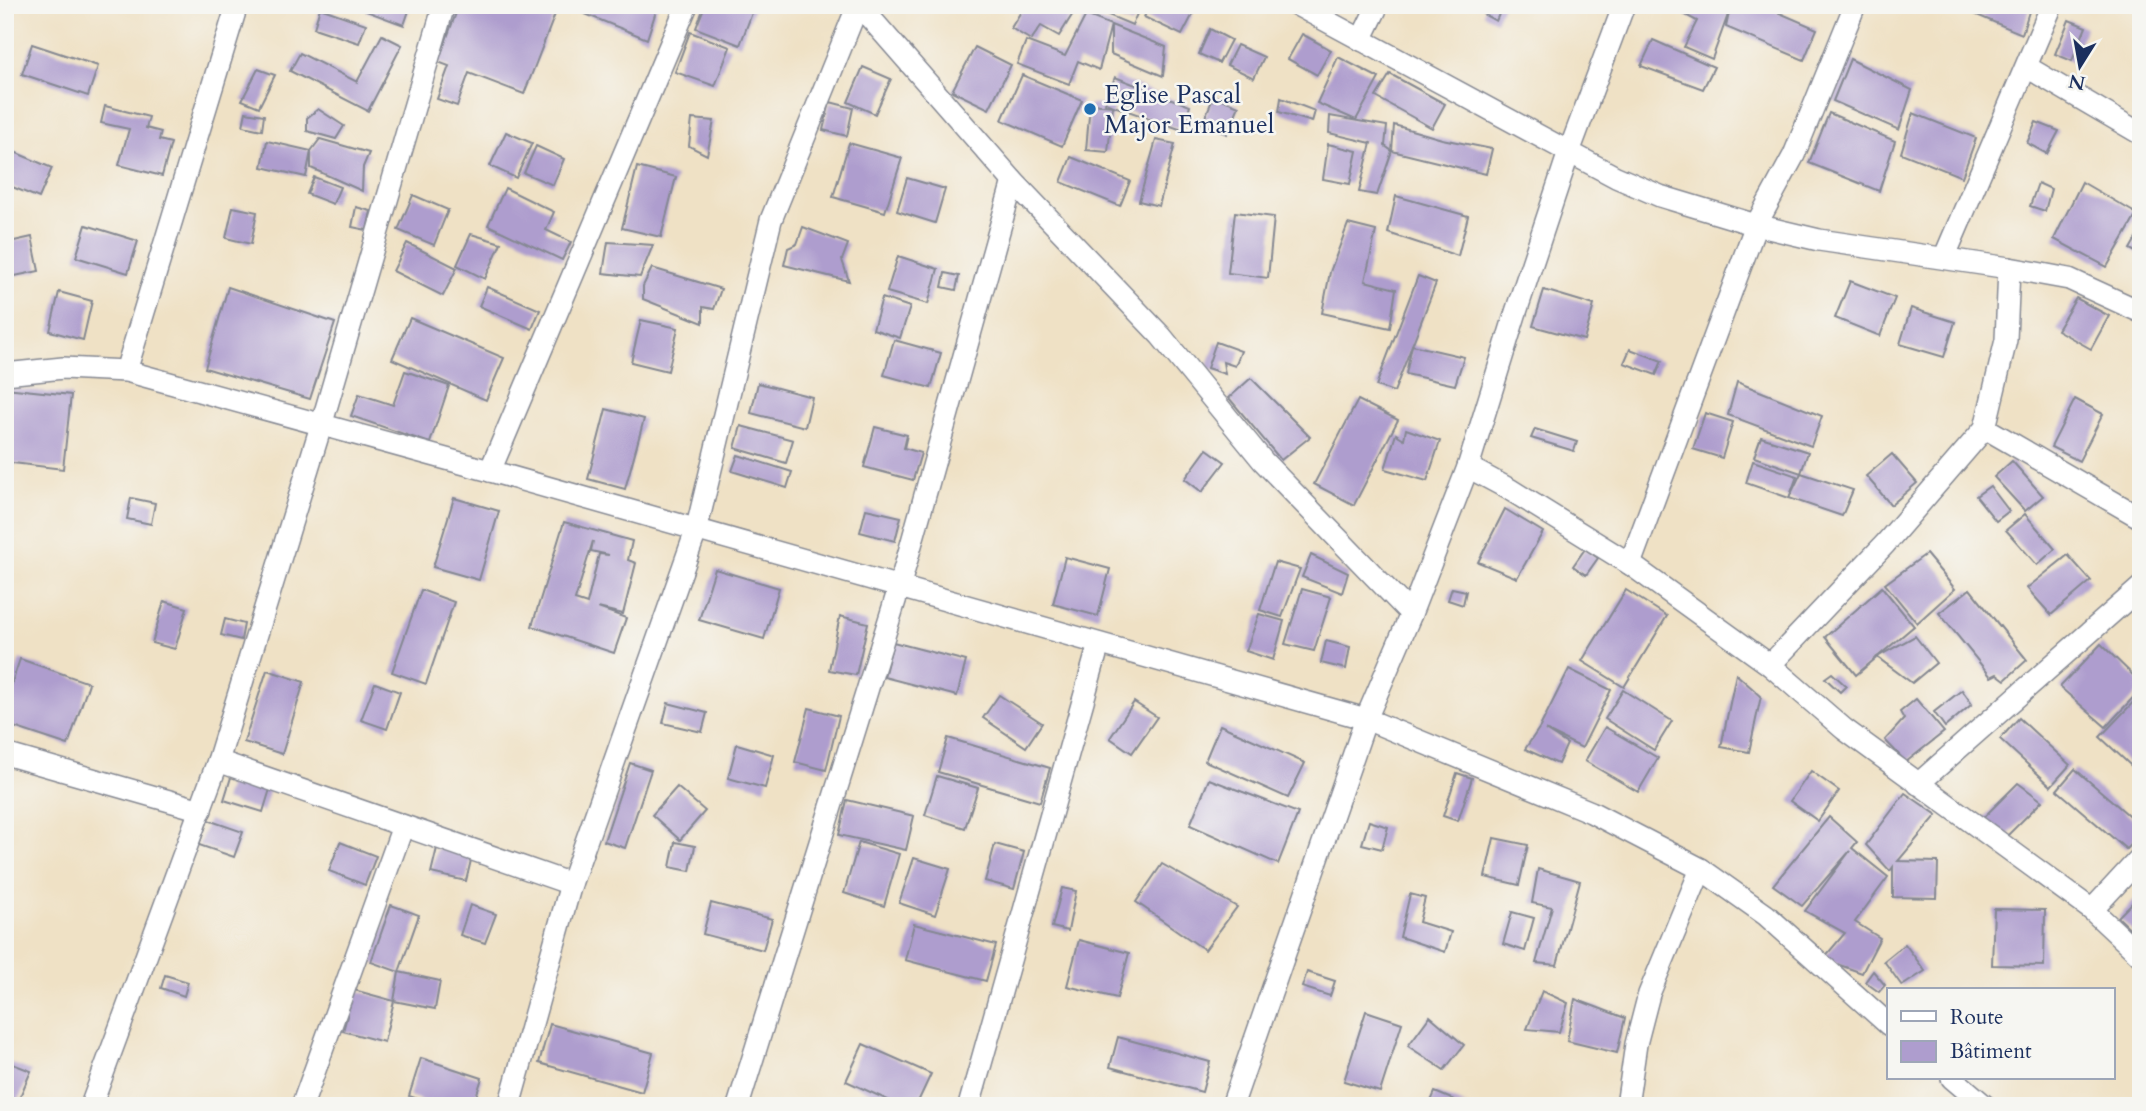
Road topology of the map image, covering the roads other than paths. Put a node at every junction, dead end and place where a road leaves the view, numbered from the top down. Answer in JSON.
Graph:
{"nodes":[{"id":1,"x":237,"y":5,"type":"edge"},
{"id":2,"x":444,"y":5,"type":"edge"},
{"id":3,"x":687,"y":5,"type":"edge"},
{"id":4,"x":859,"y":5,"type":"edge"},
{"id":5,"x":1297,"y":5,"type":"edge"},
{"id":6,"x":1378,"y":5,"type":"edge"},
{"id":7,"x":1624,"y":5,"type":"edge"},
{"id":8,"x":1855,"y":5,"type":"edge"},
{"id":9,"x":2052,"y":5,"type":"edge"},
{"id":10,"x":1361,"y":40,"type":"junction"},
{"id":11,"x":2027,"y":67,"type":"junction"},
{"id":12,"x":2141,"y":134,"type":"edge"},
{"id":13,"x":1569,"y":152,"type":"junction"},
{"id":14,"x":1013,"y":181,"type":"junction"},
{"id":15,"x":1756,"y":225,"type":"junction"},
{"id":16,"x":1944,"y":258,"type":"junction"},
{"id":17,"x":2009,"y":268,"type":"junction"},
{"id":18,"x":2141,"y":312,"type":"edge"},
{"id":19,"x":126,"y":371,"type":"junction"},
{"id":20,"x":5,"y":374,"type":"edge"},
{"id":21,"x":321,"y":426,"type":"junction"},
{"id":22,"x":1985,"y":428,"type":"junction"},
{"id":23,"x":1468,"y":467,"type":"junction"},
{"id":24,"x":489,"y":471,"type":"junction"},
{"id":25,"x":2141,"y":518,"type":"edge"},
{"id":26,"x":696,"y":531,"type":"junction"},
{"id":27,"x":1630,"y":564,"type":"junction"},
{"id":28,"x":2141,"y":587,"type":"edge"},
{"id":29,"x":899,"y":588,"type":"junction"},
{"id":30,"x":1410,"y":614,"type":"junction"},
{"id":31,"x":1099,"y":644,"type":"junction"},
{"id":32,"x":1770,"y":665,"type":"junction"},
{"id":33,"x":1366,"y":719,"type":"junction"},
{"id":34,"x":5,"y":754,"type":"edge"},
{"id":35,"x":218,"y":761,"type":"junction"},
{"id":36,"x":1919,"y":784,"type":"junction"},
{"id":37,"x":201,"y":810,"type":"junction"},
{"id":38,"x":403,"y":826,"type":"junction"},
{"id":39,"x":2141,"y":857,"type":"edge"},
{"id":40,"x":1701,"y":869,"type":"junction"},
{"id":41,"x":571,"y":884,"type":"junction"},
{"id":42,"x":2092,"y":910,"type":"junction"},
{"id":43,"x":2141,"y":956,"type":"edge"},
{"id":44,"x":1887,"y":1022,"type":"edge"},
{"id":45,"x":1954,"y":1080,"type":"edge"},
{"id":46,"x":91,"y":1106,"type":"edge"},
{"id":47,"x":302,"y":1106,"type":"edge"},
{"id":48,"x":509,"y":1106,"type":"edge"},
{"id":49,"x":738,"y":1106,"type":"edge"},
{"id":50,"x":969,"y":1106,"type":"edge"},
{"id":51,"x":1231,"y":1106,"type":"edge"},
{"id":52,"x":1627,"y":1106,"type":"edge"},
{"id":53,"x":1985,"y":1106,"type":"edge"}],
"edges":[{"from":1,"to":19,"type":"street"},
{"from":2,"to":21,"type":"street"},
{"from":3,"to":24,"type":"street"},
{"from":4,"to":14,"type":"street"},
{"from":4,"to":26,"type":"street"},
{"from":5,"to":10,"type":"street"},
{"from":6,"to":10,"type":"street"},
{"from":7,"to":13,"type":"street"},
{"from":8,"to":15,"type":"street"},
{"from":9,"to":11,"type":"street"},
{"from":10,"to":13,"type":"street"},
{"from":11,"to":12,"type":"street"},
{"from":11,"to":16,"type":"street"},
{"from":13,"to":15,"type":"street"},
{"from":13,"to":23,"type":"street"},
{"from":14,"to":29,"type":"street"},
{"from":14,"to":30,"type":"street"},
{"from":15,"to":16,"type":"street"},
{"from":15,"to":27,"type":"street"},
{"from":16,"to":17,"type":"street"},
{"from":17,"to":18,"type":"street"},
{"from":17,"to":22,"type":"street"},
{"from":19,"to":20,"type":"street"},
{"from":19,"to":21,"type":"street"},
{"from":21,"to":24,"type":"street"},
{"from":21,"to":35,"type":"street"},
{"from":22,"to":25,"type":"street"},
{"from":22,"to":32,"type":"street"},
{"from":23,"to":27,"type":"street"},
{"from":23,"to":30,"type":"street"},
{"from":24,"to":26,"type":"street"},
{"from":26,"to":29,"type":"street"},
{"from":26,"to":41,"type":"street"},
{"from":27,"to":32,"type":"street"},
{"from":28,"to":36,"type":"street"},
{"from":29,"to":31,"type":"street"},
{"from":29,"to":49,"type":"street"},
{"from":30,"to":33,"type":"street"},
{"from":31,"to":33,"type":"street"},
{"from":31,"to":50,"type":"street"},
{"from":32,"to":36,"type":"street"},
{"from":33,"to":40,"type":"street"},
{"from":33,"to":51,"type":"street"},
{"from":34,"to":37,"type":"street"},
{"from":35,"to":37,"type":"street"},
{"from":35,"to":38,"type":"street"},
{"from":36,"to":42,"type":"street"},
{"from":37,"to":46,"type":"street"},
{"from":38,"to":41,"type":"street"},
{"from":38,"to":47,"type":"street"},
{"from":39,"to":42,"type":"street"},
{"from":40,"to":44,"type":"street"},
{"from":40,"to":52,"type":"street"},
{"from":41,"to":48,"type":"street"},
{"from":42,"to":43,"type":"street"},
{"from":45,"to":53,"type":"street"}]}
